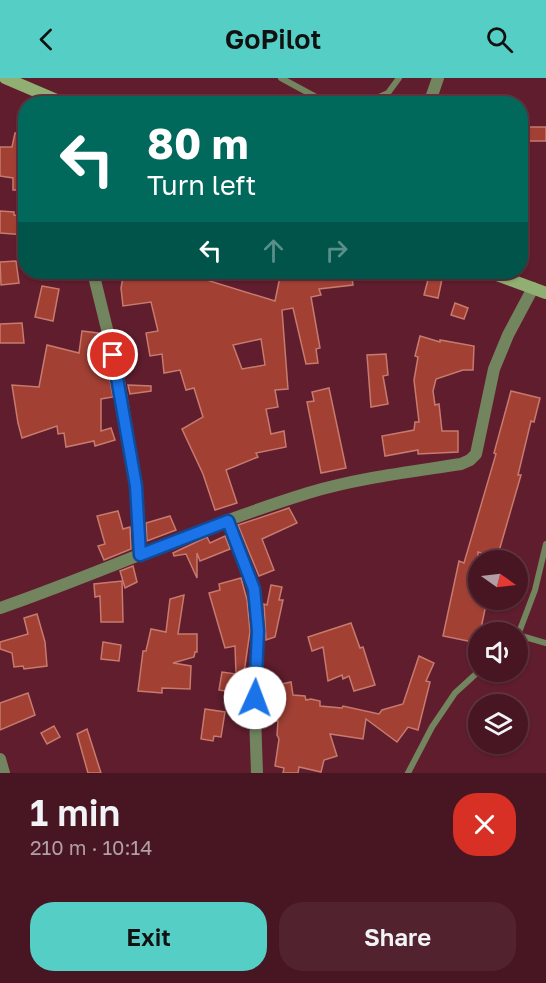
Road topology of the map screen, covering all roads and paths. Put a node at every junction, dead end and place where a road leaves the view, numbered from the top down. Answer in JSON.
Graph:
{"nodes":[{"id":1,"x":5,"y":78,"type":"edge"},
{"id":2,"x":280,"y":78,"type":"edge"},
{"id":3,"x":399,"y":78,"type":"edge"},
{"id":4,"x":438,"y":78,"type":"edge"},
{"id":5,"x":47,"y":96,"type":"edge"},
{"id":6,"x":314,"y":96,"type":"edge"},
{"id":7,"x":381,"y":96,"type":"edge"},
{"id":8,"x":432,"y":96,"type":"edge"},
{"id":9,"x":95,"y":279,"type":"edge"},
{"id":10,"x":508,"y":279,"type":"edge"},
{"id":11,"x":532,"y":288,"type":"junction"},
{"id":12,"x":546,"y":293,"type":"edge"},
{"id":13,"x":228,"y":521,"type":"junction"},
{"id":14,"x":546,"y":544,"type":"edge"},
{"id":15,"x":140,"y":555,"type":"junction"},
{"id":16,"x":0,"y":608,"type":"edge"},
{"id":17,"x":523,"y":622,"type":"edge"},
{"id":18,"x":528,"y":638,"type":"edge"},
{"id":19,"x":546,"y":643,"type":"edge"},
{"id":20,"x":468,"y":681,"type":"edge"},
{"id":21,"x":0,"y":759,"type":"edge"},
{"id":22,"x":4,"y":773,"type":"edge"},
{"id":23,"x":257,"y":773,"type":"edge"},
{"id":24,"x":408,"y":773,"type":"edge"}],
"edges":[{"from":1,"to":5,"type":"main road"},
{"from":2,"to":6,"type":"lane"},
{"from":3,"to":7,"type":"lane"},
{"from":4,"to":8,"type":"street"},
{"from":9,"to":15,"type":"street"},
{"from":10,"to":11,"type":"main road"},
{"from":11,"to":12,"type":"main road"},
{"from":11,"to":13,"type":"street"},
{"from":13,"to":15,"type":"street"},
{"from":13,"to":23,"type":"street"},
{"from":14,"to":17,"type":"lane"},
{"from":15,"to":16,"type":"street"},
{"from":18,"to":19,"type":"lane"},
{"from":20,"to":24,"type":"lane"},
{"from":21,"to":22,"type":"street"}]}
